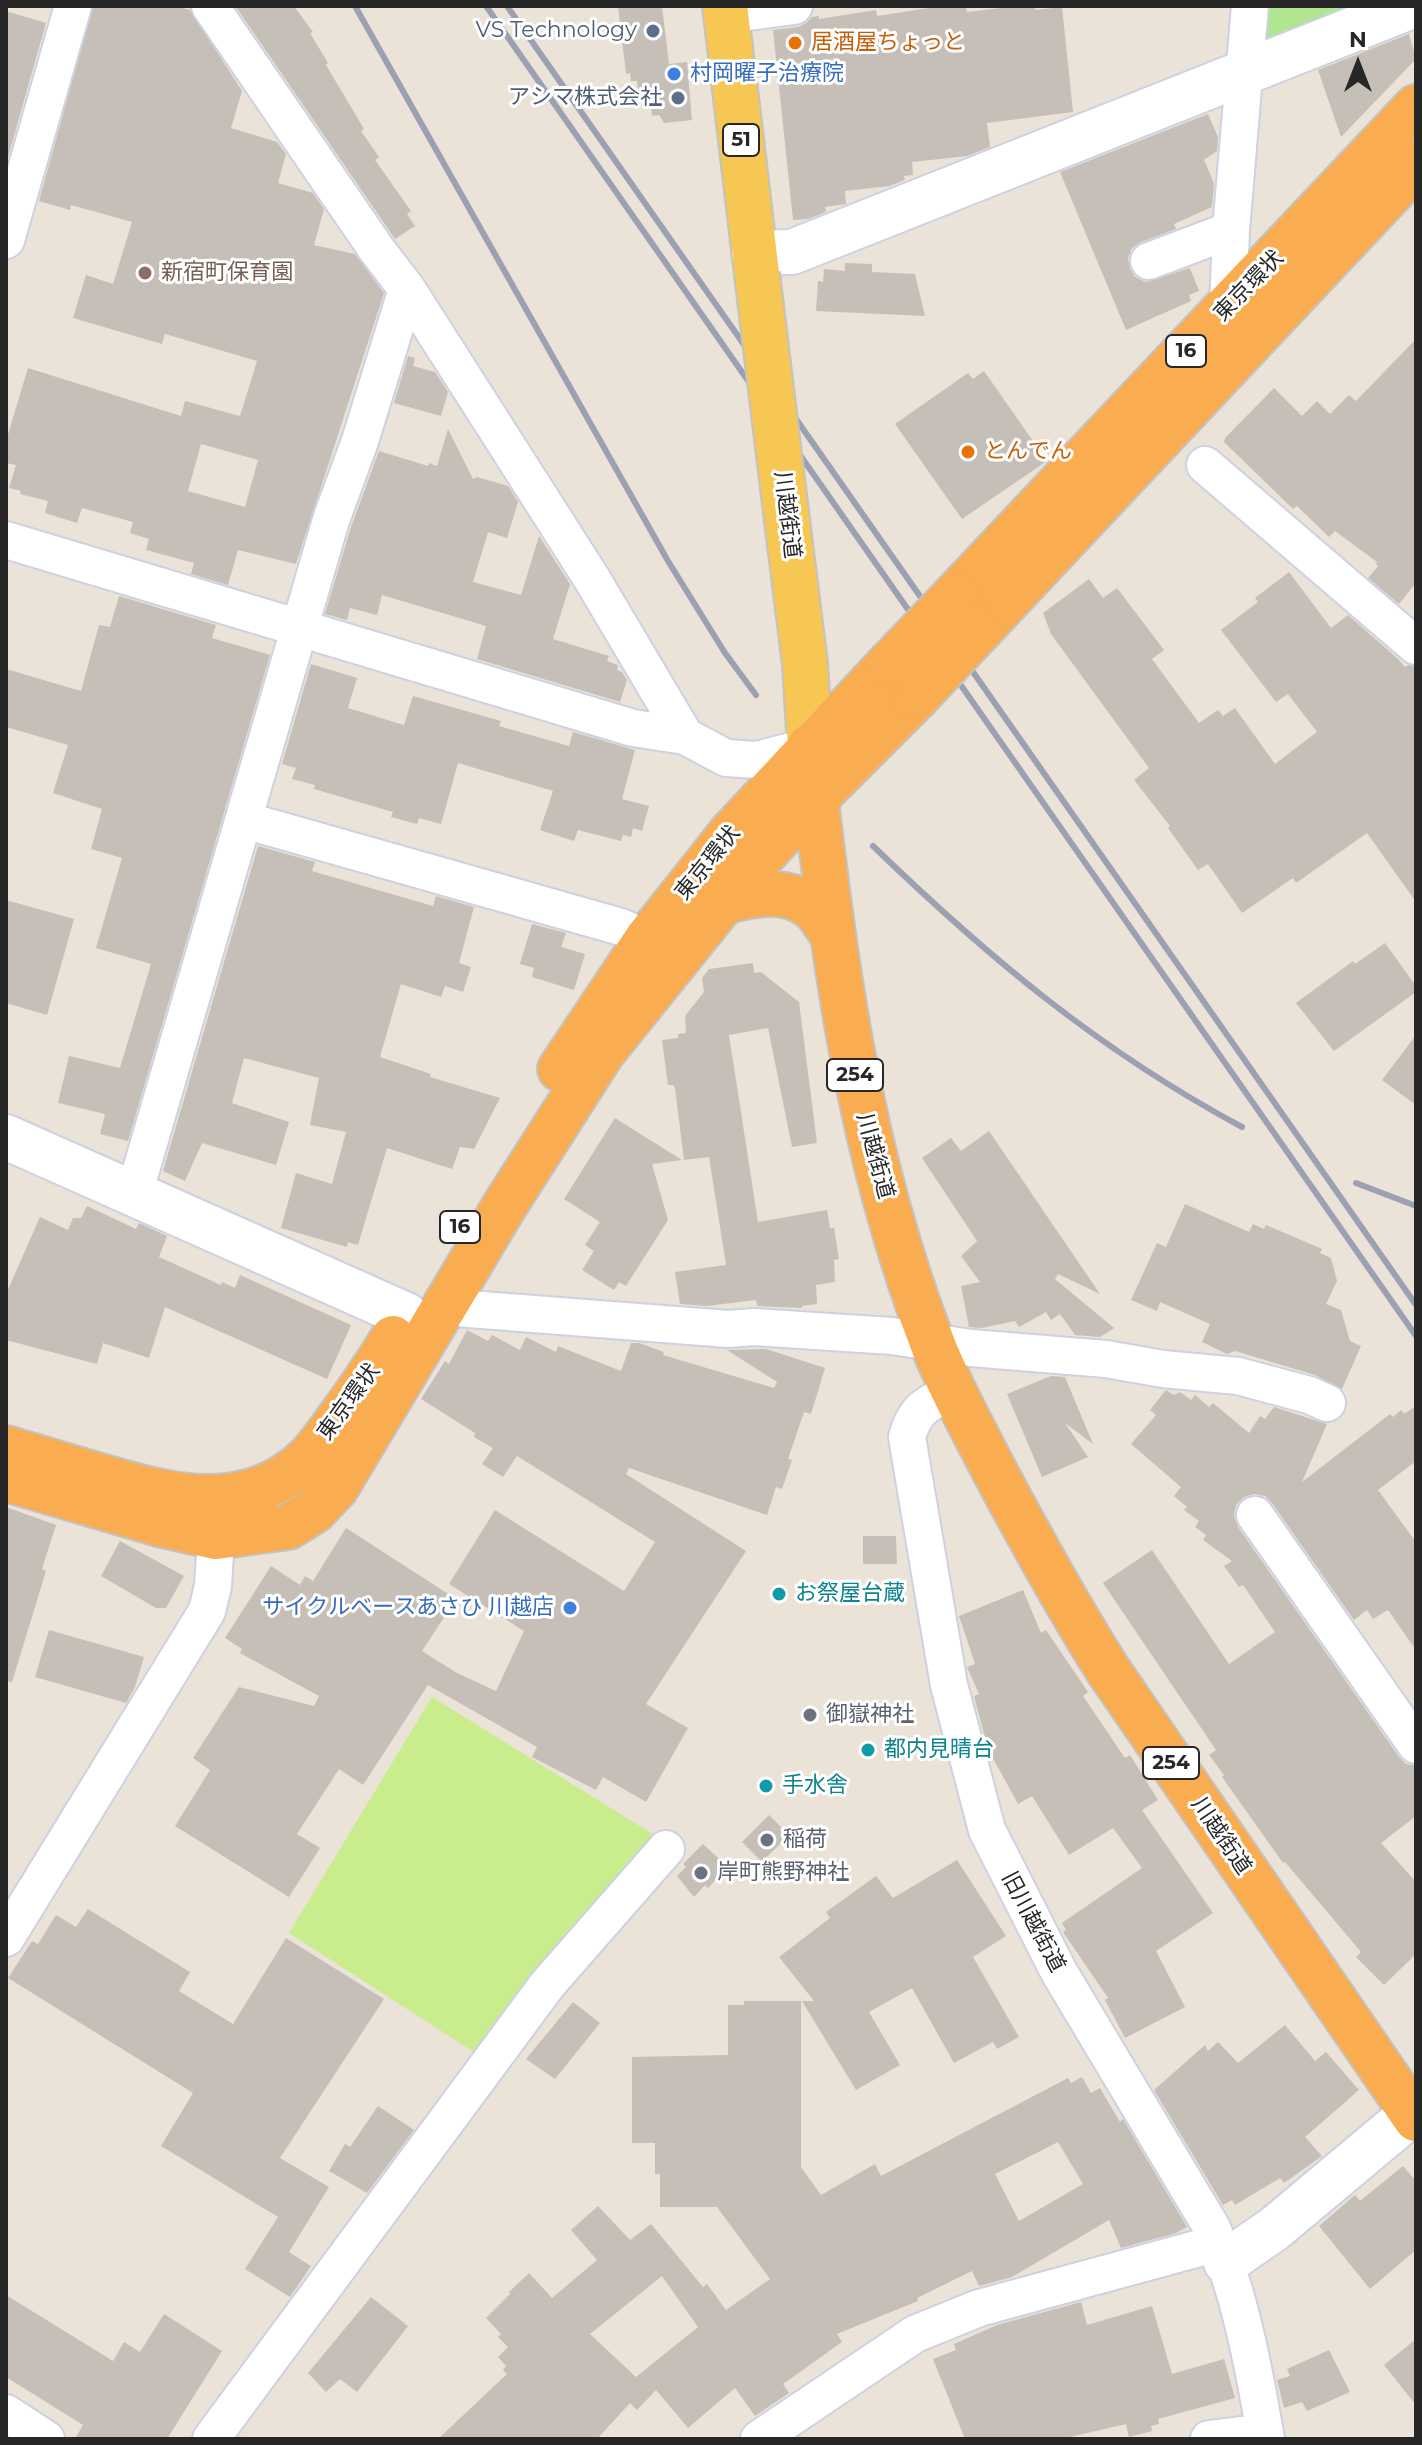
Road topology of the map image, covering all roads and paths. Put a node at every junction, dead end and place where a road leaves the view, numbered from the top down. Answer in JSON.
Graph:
{"nodes":[{"id":1,"x":73,"y":6,"type":"edge"},
{"id":2,"x":210,"y":6,"type":"edge"},
{"id":3,"x":794,"y":6,"type":"edge"},
{"id":4,"x":1250,"y":6,"type":"edge"},
{"id":5,"x":1412,"y":6,"type":"edge"},
{"id":6,"x":725,"y":10,"type":"edge"},
{"id":7,"x":1244,"y":72,"type":"junction"},
{"id":8,"x":1416,"y":107,"type":"edge"},
{"id":9,"x":1416,"y":166,"type":"edge"},
{"id":10,"x":1231,"y":230,"type":"junction"},
{"id":11,"x":6,"y":240,"type":"edge"},
{"id":12,"x":1149,"y":261,"type":"dead end"},
{"id":13,"x":756,"y":263,"type":"junction"},
{"id":14,"x":407,"y":289,"type":"junction"},
{"id":15,"x":1228,"y":309,"type":"junction"},
{"id":16,"x":1205,"y":465,"type":"dead end"},
{"id":17,"x":6,"y":540,"type":"edge"},
{"id":18,"x":300,"y":628,"type":"junction"},
{"id":19,"x":1416,"y":646,"type":"edge"},
{"id":20,"x":685,"y":736,"type":"junction"},
{"id":21,"x":810,"y":746,"type":"junction"},
{"id":22,"x":816,"y":798,"type":"junction"},
{"id":23,"x":244,"y":820,"type":"junction"},
{"id":24,"x":724,"y":902,"type":"junction"},
{"id":25,"x":832,"y":934,"type":"junction"},
{"id":26,"x":647,"y":939,"type":"junction"},
{"id":27,"x":6,"y":1137,"type":"edge"},
{"id":28,"x":134,"y":1194,"type":"junction"},
{"id":29,"x":425,"y":1311,"type":"junction"},
{"id":30,"x":933,"y":1344,"type":"junction"},
{"id":31,"x":952,"y":1391,"type":"junction"},
{"id":32,"x":1327,"y":1403,"type":"dead end"},
{"id":33,"x":6,"y":1448,"type":"edge"},
{"id":34,"x":6,"y":1479,"type":"edge"},
{"id":35,"x":1255,"y":1515,"type":"dead end"},
{"id":36,"x":216,"y":1537,"type":"junction"},
{"id":37,"x":1416,"y":1745,"type":"edge"},
{"id":38,"x":666,"y":1849,"type":"dead end"},
{"id":39,"x":6,"y":1938,"type":"edge"},
{"id":40,"x":1415,"y":2114,"type":"edge"},
{"id":41,"x":1222,"y":2253,"type":"junction"},
{"id":42,"x":6,"y":2413,"type":"edge"},
{"id":43,"x":1265,"y":2436,"type":"edge"},
{"id":44,"x":767,"y":2437,"type":"edge"},
{"id":45,"x":46,"y":2439,"type":"edge"},
{"id":46,"x":211,"y":2439,"type":"edge"},
{"id":47,"x":1209,"y":2439,"type":"edge"}],
"edges":[{"from":1,"to":11,"type":"street"},
{"from":2,"to":14,"type":"street"},
{"from":3,"to":6,"type":"street"},
{"from":4,"to":7,"type":"street"},
{"from":5,"to":7,"type":"street"},
{"from":6,"to":13,"type":"main road","name":"川越街道","number":"51"},
{"from":7,"to":10,"type":"street"},
{"from":7,"to":13,"type":"street"},
{"from":8,"to":15,"type":"highway","name":"東京環状","number":"16"},
{"from":9,"to":22,"type":"highway","name":"東京環状","number":"16","bridge":true},
{"from":10,"to":12,"type":"street"},
{"from":10,"to":15,"type":"street"},
{"from":13,"to":21,"type":"main road","name":"川越街道","number":"51","bridge":true},
{"from":14,"to":18,"type":"street"},
{"from":14,"to":20,"type":"street"},
{"from":15,"to":21,"type":"highway","name":"東京環状","number":"16","bridge":true},
{"from":16,"to":19,"type":"street"},
{"from":17,"to":18,"type":"street"},
{"from":18,"to":20,"type":"street"},
{"from":18,"to":23,"type":"street"},
{"from":20,"to":21,"type":"street"},
{"from":21,"to":22,"type":"highway","name":"川越街道","number":"254"},
{"from":21,"to":26,"type":"highway","name":"東京環状","number":"16"},
{"from":22,"to":24,"type":"highway","name":"東京環状","number":"16"},
{"from":22,"to":25,"type":"highway","name":"川越街道","number":"254"},
{"from":23,"to":26,"type":"street"},
{"from":23,"to":28,"type":"street"},
{"from":24,"to":25,"type":"highway"},
{"from":24,"to":29,"type":"highway","name":"東京環状","number":"16"},
{"from":25,"to":30,"type":"highway","name":"川越街道","number":"254"},
{"from":26,"to":29,"type":"highway","name":"東京環状","number":"16"},
{"from":27,"to":28,"type":"street"},
{"from":28,"to":29,"type":"street"},
{"from":29,"to":30,"type":"street"},
{"from":29,"to":33,"type":"highway","name":"東京環状","number":"16"},
{"from":29,"to":36,"type":"highway","name":"東京環状","number":"16"},
{"from":30,"to":31,"type":"highway","name":"川越街道","number":"254"},
{"from":30,"to":32,"type":"street"},
{"from":31,"to":40,"type":"highway","name":"川越街道","number":"254"},
{"from":31,"to":41,"type":"street","name":"旧川越街道"},
{"from":34,"to":36,"type":"highway","name":"東京環状","number":"16"},
{"from":35,"to":37,"type":"street"},
{"from":36,"to":39,"type":"street"},
{"from":38,"to":46,"type":"street"},
{"from":40,"to":41,"type":"street"},
{"from":41,"to":43,"type":"street","name":"旧川越街道"},
{"from":41,"to":44,"type":"street"},
{"from":42,"to":45,"type":"street"},
{"from":43,"to":47,"type":"street"}]}
